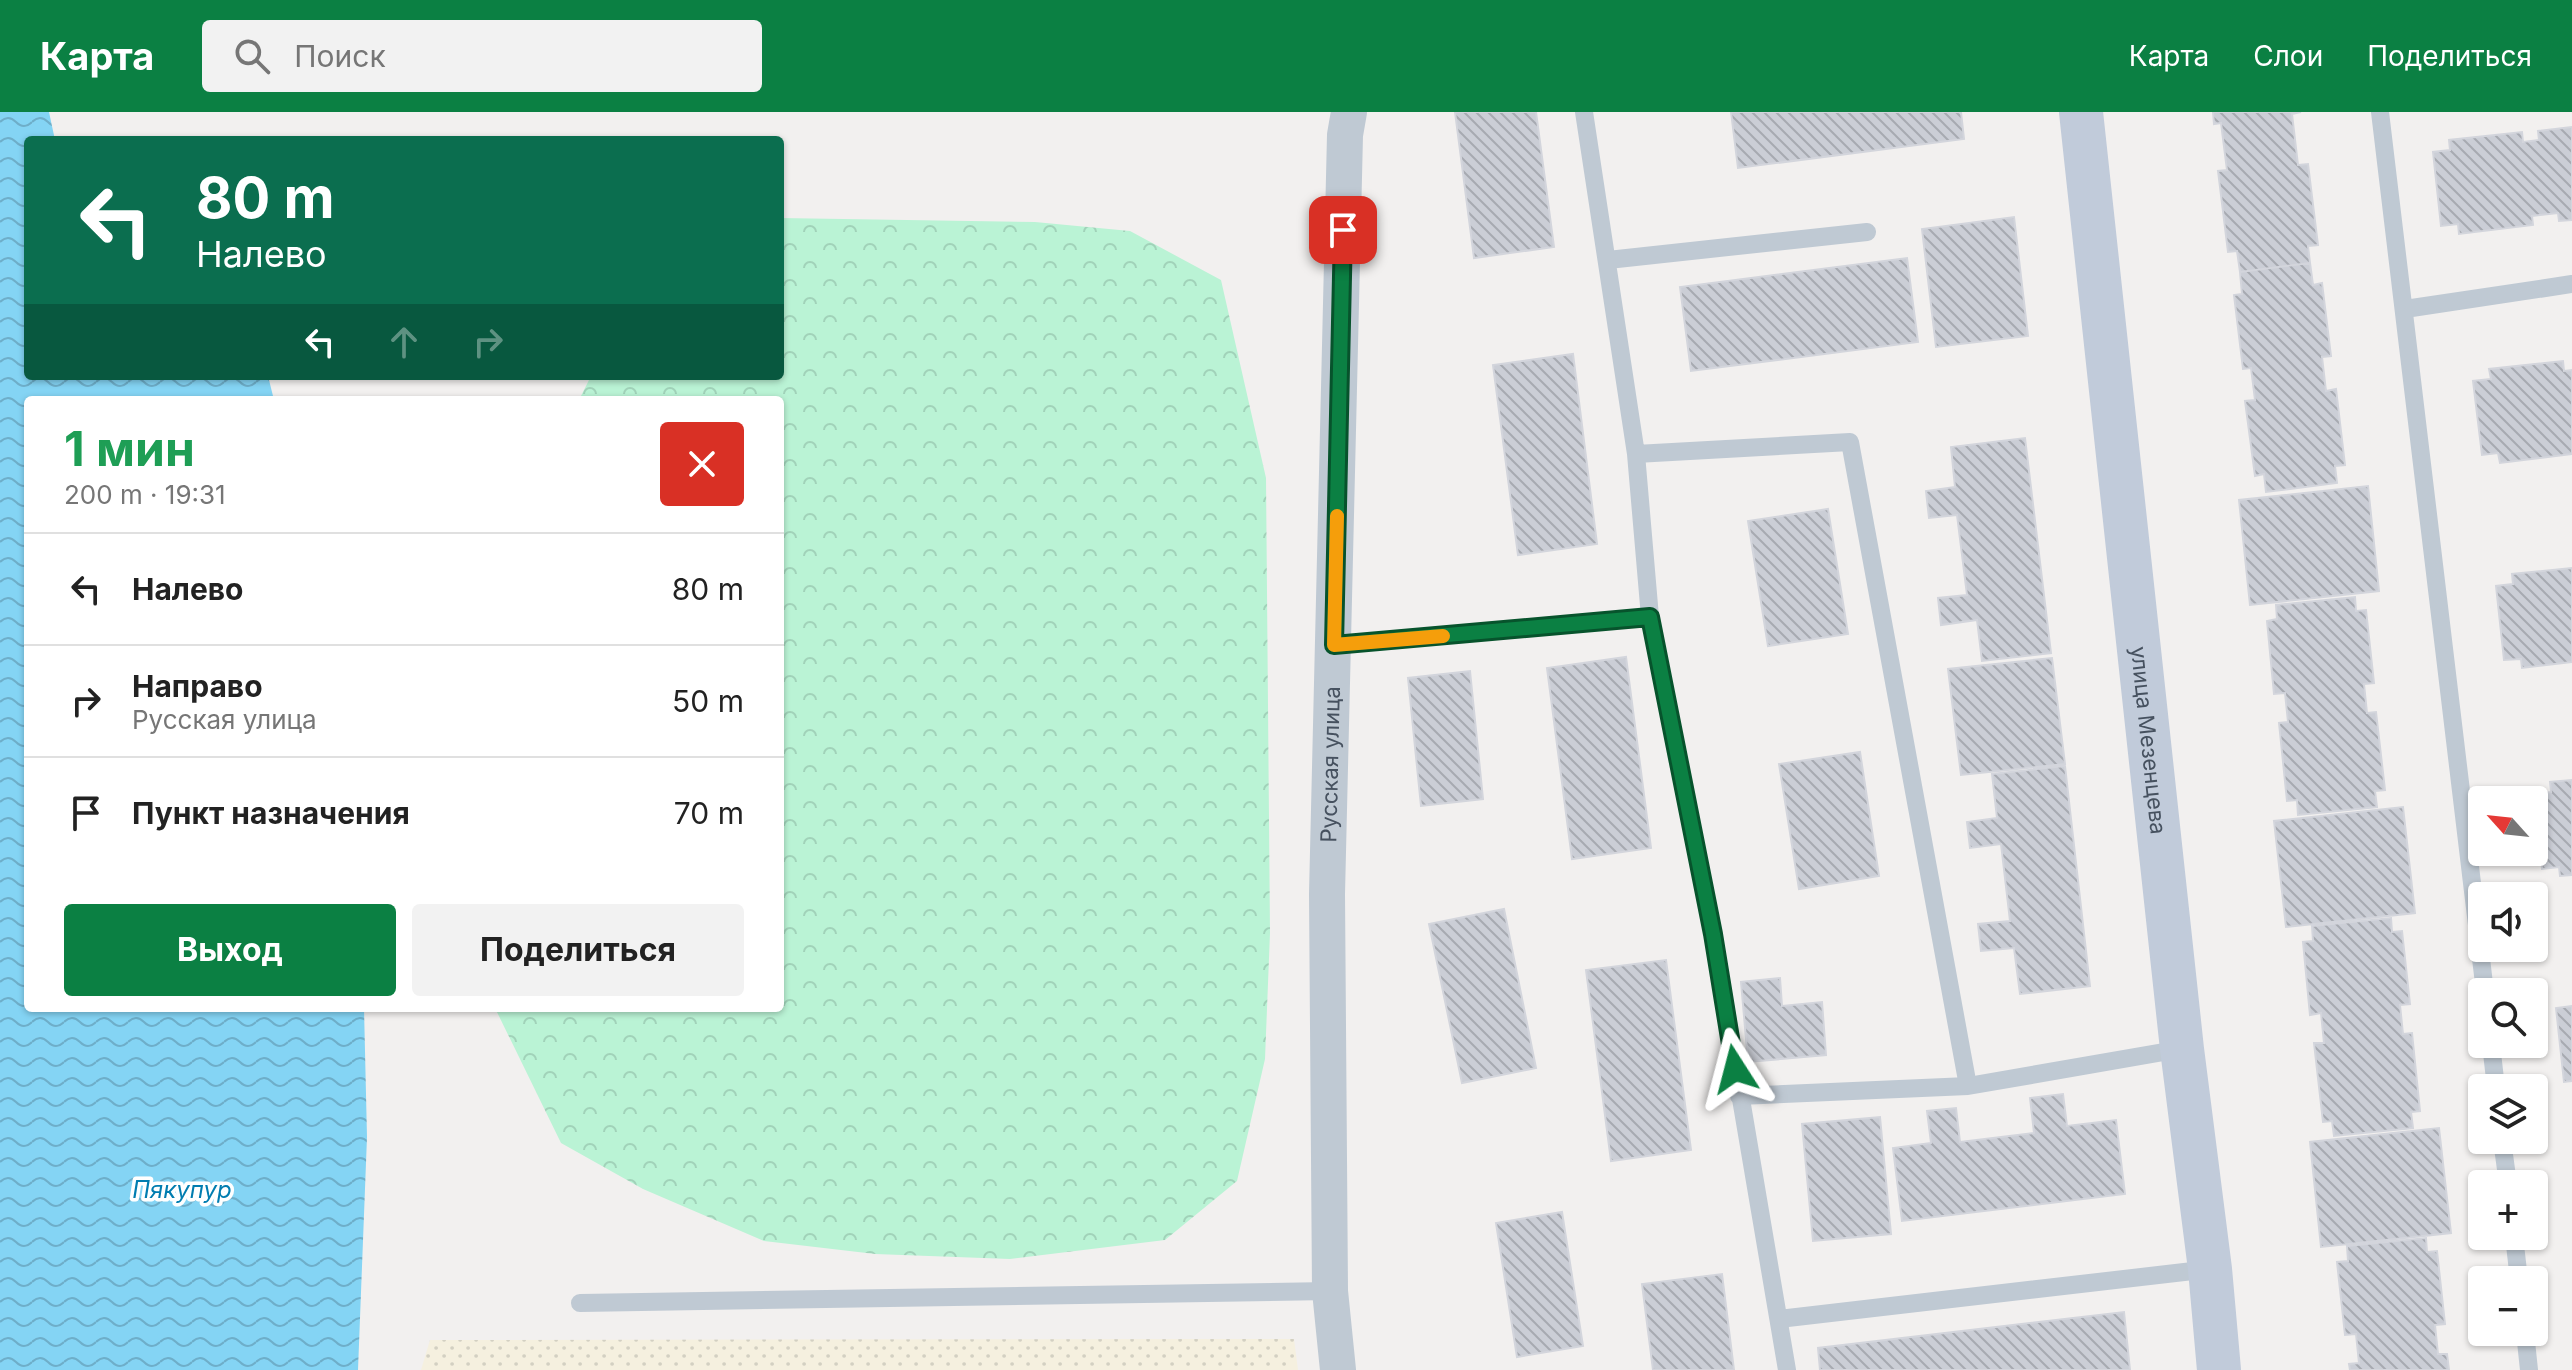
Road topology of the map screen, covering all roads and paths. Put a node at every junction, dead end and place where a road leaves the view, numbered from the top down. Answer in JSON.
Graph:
{"nodes":[{"id":1,"x":1349,"y":112,"type":"edge"},
{"id":2,"x":1584,"y":112,"type":"edge"},
{"id":3,"x":2081,"y":112,"type":"edge"},
{"id":4,"x":2380,"y":112,"type":"edge"},
{"id":5,"x":1867,"y":232,"type":"dead end"},
{"id":6,"x":1608,"y":260,"type":"junction"},
{"id":7,"x":2572,"y":284,"type":"edge"},
{"id":8,"x":2405,"y":309,"type":"junction"},
{"id":9,"x":1636,"y":454,"type":"junction"},
{"id":10,"x":1650,"y":617,"type":"junction"},
{"id":11,"x":1334,"y":645,"type":"junction"},
{"id":12,"x":2483,"y":978,"type":"edge"},
{"id":13,"x":2182,"y":1049,"type":"junction"},
{"id":14,"x":1968,"y":1086,"type":"junction"},
{"id":15,"x":1739,"y":1096,"type":"junction"},
{"id":16,"x":2210,"y":1269,"type":"junction"},
{"id":17,"x":1330,"y":1291,"type":"junction"},
{"id":18,"x":580,"y":1303,"type":"dead end"},
{"id":19,"x":1779,"y":1319,"type":"junction"},
{"id":20,"x":2526,"y":1346,"type":"edge"},
{"id":21,"x":1338,"y":1370,"type":"edge"},
{"id":22,"x":1787,"y":1370,"type":"edge"},
{"id":23,"x":2219,"y":1370,"type":"edge"},
{"id":24,"x":2529,"y":1370,"type":"edge"}],
"edges":[{"from":1,"to":11,"type":"street","name":"Русская улица"},
{"from":2,"to":6,"type":"lane"},
{"from":3,"to":13,"type":"main road","name":"улица Мезенцева"},
{"from":4,"to":8,"type":"lane"},
{"from":5,"to":6,"type":"lane"},
{"from":6,"to":9,"type":"lane"},
{"from":7,"to":8,"type":"lane"},
{"from":8,"to":12,"type":"lane"},
{"from":9,"to":10,"type":"lane"},
{"from":9,"to":14,"type":"lane"},
{"from":10,"to":11,"type":"lane"},
{"from":10,"to":15,"type":"lane"},
{"from":11,"to":17,"type":"street","name":"Русская улица"},
{"from":13,"to":14,"type":"lane"},
{"from":13,"to":16,"type":"main road","name":"улица Мезенцева"},
{"from":14,"to":15,"type":"lane"},
{"from":15,"to":19,"type":"lane"},
{"from":16,"to":19,"type":"lane"},
{"from":16,"to":23,"type":"main road","name":"улица Мезенцева"},
{"from":17,"to":18,"type":"lane"},
{"from":17,"to":21,"type":"street","name":"Русская улица"},
{"from":19,"to":22,"type":"lane"},
{"from":20,"to":24,"type":"lane"}]}
